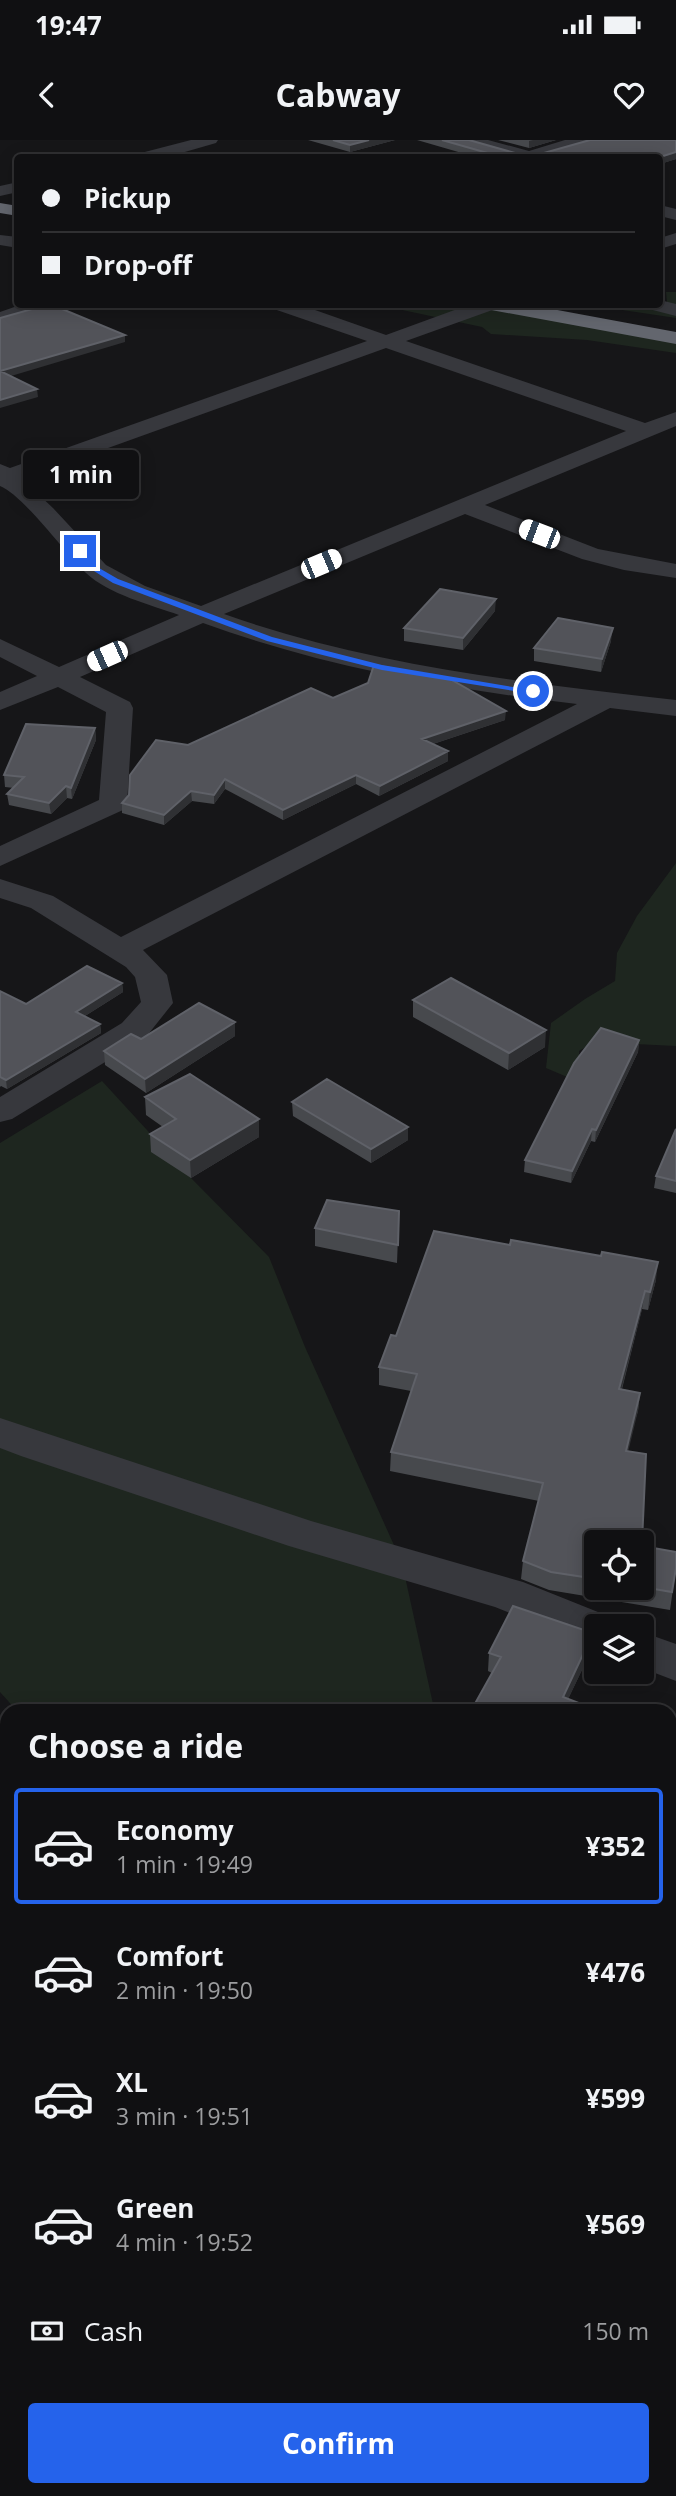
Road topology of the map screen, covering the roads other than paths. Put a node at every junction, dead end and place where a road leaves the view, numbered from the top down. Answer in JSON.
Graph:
{"nodes":[{"id":1,"x":210,"y":140,"type":"edge"},
{"id":2,"x":470,"y":140,"type":"edge"},
{"id":3,"x":582,"y":140,"type":"edge"},
{"id":4,"x":158,"y":154,"type":"edge"},
{"id":5,"x":516,"y":154,"type":"edge"},
{"id":6,"x":536,"y":154,"type":"edge"},
{"id":7,"x":15,"y":308,"type":"edge"},
{"id":8,"x":32,"y":308,"type":"edge"},
{"id":9,"x":289,"y":308,"type":"edge"},
{"id":10,"x":480,"y":308,"type":"edge"},
{"id":11,"x":519,"y":308,"type":"edge"},
{"id":12,"x":559,"y":308,"type":"edge"},
{"id":13,"x":23,"y":311,"type":"junction"},
{"id":14,"x":0,"y":318,"type":"edge"},
{"id":15,"x":612,"y":321,"type":"junction"},
{"id":16,"x":676,"y":327,"type":"edge"},
{"id":17,"x":676,"y":338,"type":"edge"},
{"id":18,"x":387,"y":342,"type":"junction"},
{"id":19,"x":676,"y":418,"type":"edge"},
{"id":20,"x":644,"y":430,"type":"junction"},
{"id":21,"x":2,"y":476,"type":"edge"},
{"id":22,"x":463,"y":505,"type":"junction"},
{"id":23,"x":676,"y":571,"type":"edge"},
{"id":24,"x":203,"y":614,"type":"junction"},
{"id":25,"x":0,"y":647,"type":"edge"},
{"id":26,"x":60,"y":677,"type":"junction"},
{"id":27,"x":605,"y":700,"type":"junction"},
{"id":28,"x":0,"y":702,"type":"edge"},
{"id":29,"x":676,"y":708,"type":"edge"},
{"id":30,"x":0,"y":857,"type":"edge"},
{"id":31,"x":0,"y":888,"type":"edge"},
{"id":32,"x":120,"y":950,"type":"junction"},
{"id":33,"x":0,"y":1112,"type":"edge"},
{"id":34,"x":0,"y":1432,"type":"edge"},
{"id":35,"x":584,"y":1625,"type":"edge"},
{"id":36,"x":654,"y":1654,"type":"edge"},
{"id":37,"x":676,"y":1663,"type":"edge"}],
"edges":[{"from":1,"to":4,"type":"street"},
{"from":2,"to":5,"type":"street"},
{"from":3,"to":6,"type":"street"},
{"from":7,"to":13,"type":"street"},
{"from":8,"to":13,"type":"street"},
{"from":9,"to":18,"type":"street"},
{"from":10,"to":18,"type":"street"},
{"from":11,"to":15,"type":"highway"},
{"from":12,"to":15,"type":"highway"},
{"from":13,"to":14,"type":"street"},
{"from":15,"to":16,"type":"highway"},
{"from":15,"to":17,"type":"highway"},
{"from":18,"to":20,"type":"street"},
{"from":18,"to":21,"type":"street"},
{"from":19,"to":20,"type":"street"},
{"from":20,"to":22,"type":"street"},
{"from":21,"to":24,"type":"street"},
{"from":22,"to":23,"type":"street"},
{"from":22,"to":24,"type":"street"},
{"from":24,"to":26,"type":"street"},
{"from":24,"to":27,"type":"street"},
{"from":25,"to":26,"type":"street"},
{"from":26,"to":28,"type":"street"},
{"from":26,"to":30,"type":"street"},
{"from":27,"to":29,"type":"street"},
{"from":27,"to":32,"type":"street"},
{"from":31,"to":32,"type":"street"},
{"from":32,"to":33,"type":"street"},
{"from":34,"to":35,"type":"street"},
{"from":36,"to":37,"type":"street"}]}
